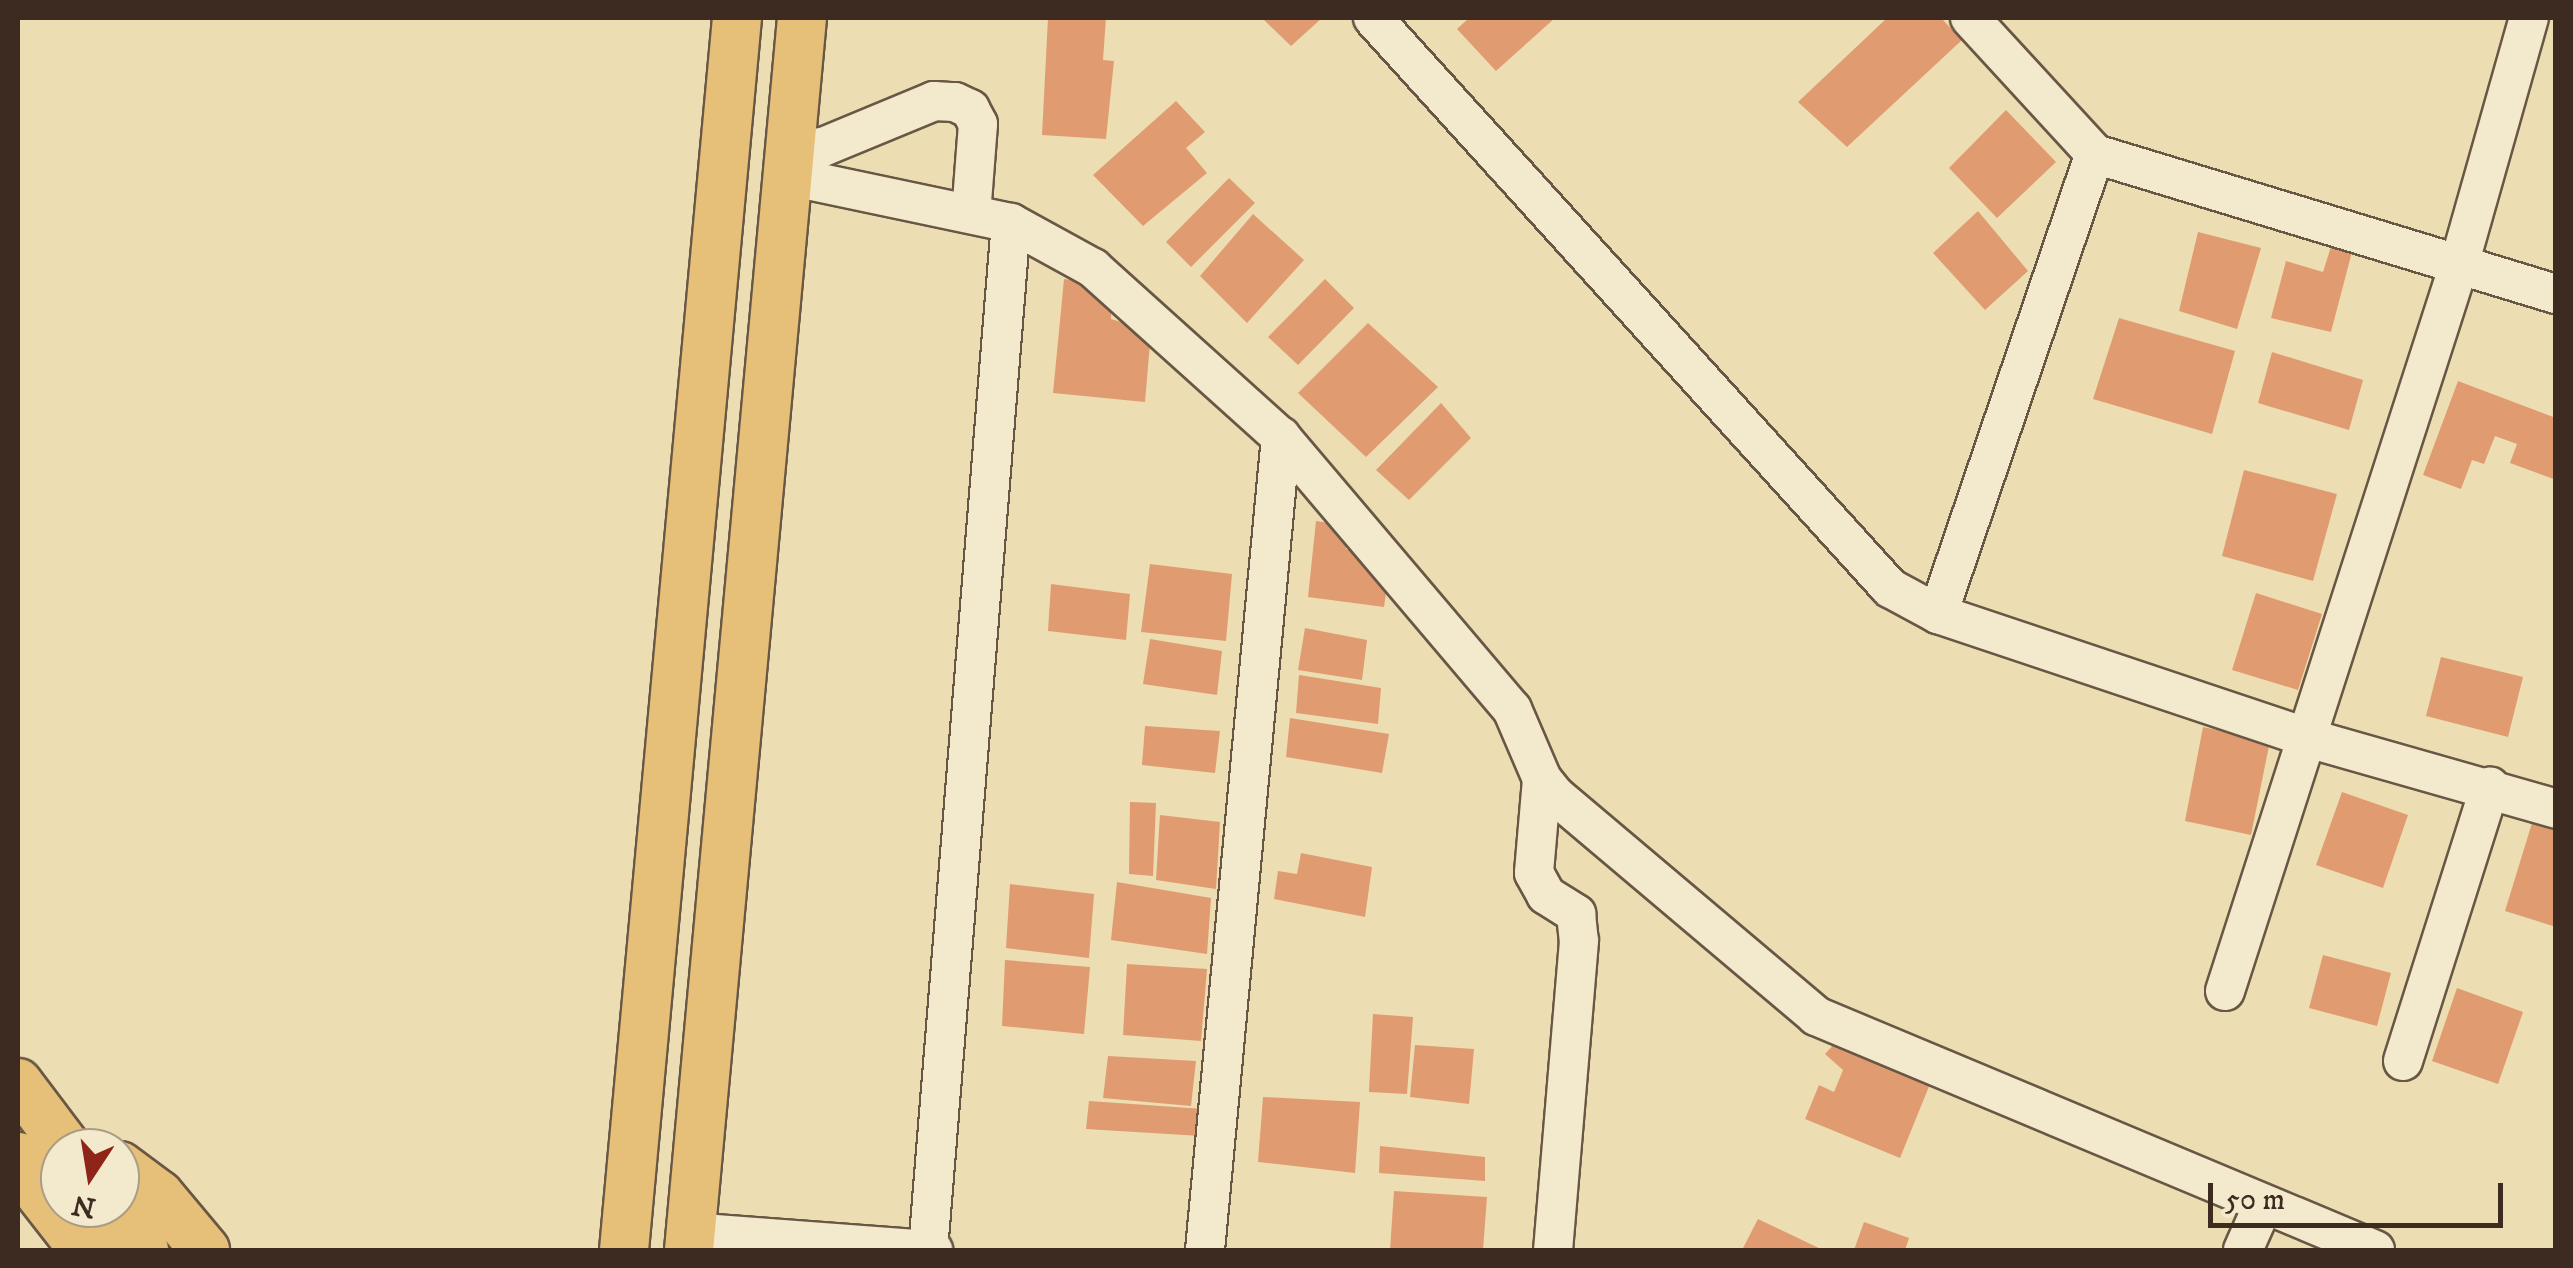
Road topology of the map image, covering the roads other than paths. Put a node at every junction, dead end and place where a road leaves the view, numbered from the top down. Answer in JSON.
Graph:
{"nodes":[{"id":1,"x":737,"y":18,"type":"edge"},
{"id":2,"x":802,"y":18,"type":"edge"},
{"id":3,"x":1374,"y":18,"type":"edge"},
{"id":4,"x":1970,"y":18,"type":"edge"},
{"id":5,"x":2529,"y":18,"type":"edge"},
{"id":6,"x":2095,"y":154,"type":"junction"},
{"id":7,"x":789,"y":163,"type":"junction"},
{"id":8,"x":971,"y":214,"type":"junction"},
{"id":9,"x":1011,"y":223,"type":"junction"},
{"id":10,"x":2458,"y":265,"type":"junction"},
{"id":11,"x":2556,"y":294,"type":"edge"},
{"id":12,"x":1281,"y":437,"type":"junction"},
{"id":13,"x":1938,"y":614,"type":"junction"},
{"id":14,"x":2311,"y":739,"type":"junction"},
{"id":15,"x":1542,"y":779,"type":"junction"},
{"id":16,"x":2490,"y":786,"type":"junction"},
{"id":17,"x":2556,"y":809,"type":"edge"},
{"id":18,"x":2225,"y":991,"type":"dead end"},
{"id":19,"x":2403,"y":1061,"type":"dead end"},
{"id":20,"x":24,"y":1092,"type":"edge"},
{"id":21,"x":52,"y":1128,"type":"edge"},
{"id":22,"x":70,"y":1128,"type":"edge"},
{"id":23,"x":18,"y":1160,"type":"edge"},
{"id":24,"x":140,"y":1180,"type":"edge"},
{"id":25,"x":2263,"y":1204,"type":"junction"},
{"id":26,"x":127,"y":1228,"type":"edge"},
{"id":27,"x":690,"y":1241,"type":"edge"},
{"id":28,"x":88,"y":1250,"type":"edge"},
{"id":29,"x":144,"y":1250,"type":"edge"},
{"id":30,"x":204,"y":1250,"type":"edge"},
{"id":31,"x":624,"y":1250,"type":"edge"},
{"id":32,"x":929,"y":1250,"type":"edge"},
{"id":33,"x":1205,"y":1250,"type":"edge"},
{"id":34,"x":1553,"y":1250,"type":"edge"},
{"id":35,"x":2243,"y":1250,"type":"edge"},
{"id":36,"x":2375,"y":1250,"type":"edge"}],
"edges":[{"from":1,"to":31,"type":"main road"},
{"from":2,"to":7,"type":"main road"},
{"from":3,"to":13,"type":"street"},
{"from":4,"to":6,"type":"street"},
{"from":5,"to":10,"type":"street"},
{"from":6,"to":10,"type":"street"},
{"from":6,"to":13,"type":"street"},
{"from":7,"to":8,"type":"street"},
{"from":7,"to":8,"type":"street"},
{"from":7,"to":27,"type":"main road"},
{"from":8,"to":9,"type":"street"},
{"from":9,"to":12,"type":"street"},
{"from":9,"to":32,"type":"street"},
{"from":10,"to":11,"type":"street"},
{"from":10,"to":14,"type":"street"},
{"from":12,"to":15,"type":"street"},
{"from":12,"to":33,"type":"street"},
{"from":13,"to":14,"type":"street"},
{"from":14,"to":16,"type":"street"},
{"from":14,"to":18,"type":"street"},
{"from":15,"to":25,"type":"street"},
{"from":15,"to":34,"type":"street"},
{"from":16,"to":17,"type":"street"},
{"from":16,"to":19,"type":"street"},
{"from":20,"to":21,"type":"main road"},
{"from":20,"to":22,"type":"main road"},
{"from":23,"to":28,"type":"highway"},
{"from":24,"to":30,"type":"main road"},
{"from":25,"to":35,"type":"street"},
{"from":25,"to":36,"type":"street"},
{"from":26,"to":29,"type":"main road"},
{"from":27,"to":32,"type":"street"}]}
